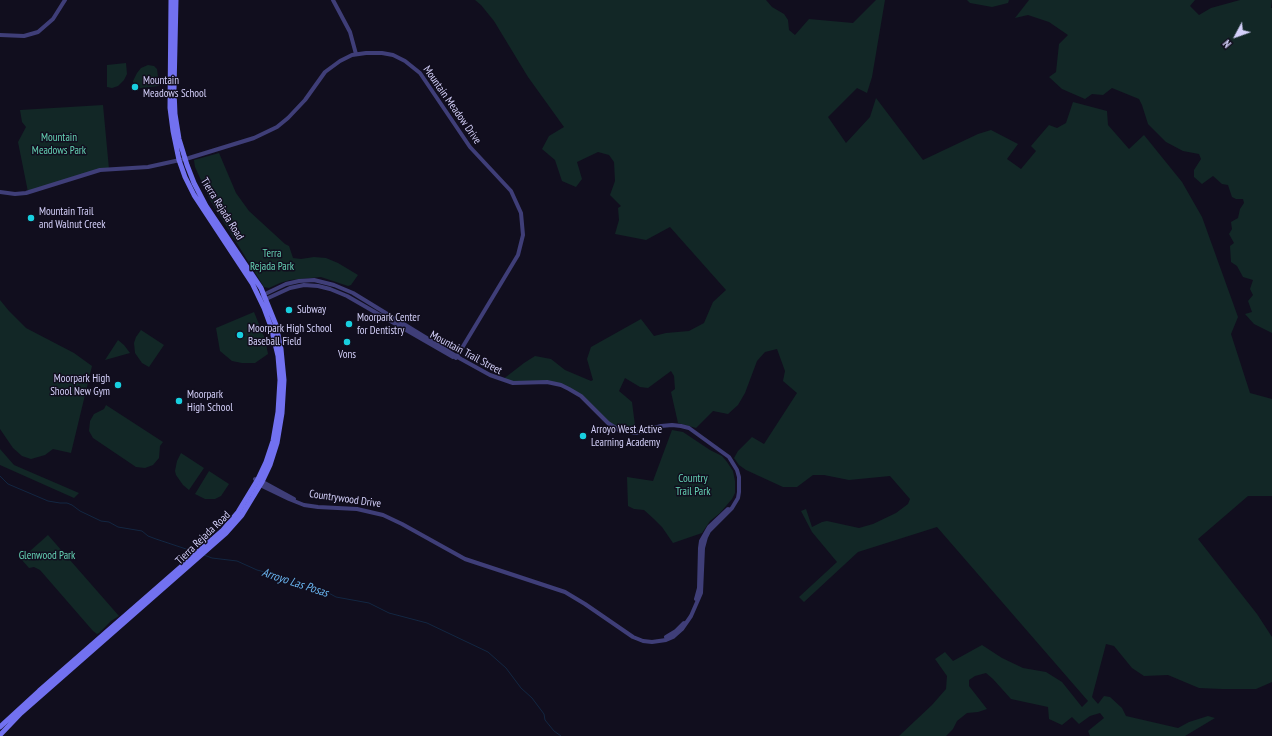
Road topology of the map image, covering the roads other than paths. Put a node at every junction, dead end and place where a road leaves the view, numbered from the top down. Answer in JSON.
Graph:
{"nodes":[{"id":1,"x":65,"y":0,"type":"edge"},
{"id":2,"x":171,"y":0,"type":"edge"},
{"id":3,"x":176,"y":0,"type":"edge"},
{"id":4,"x":332,"y":0,"type":"edge"},
{"id":5,"x":0,"y":34,"type":"edge"},
{"id":6,"x":356,"y":54,"type":"junction"},
{"id":7,"x":185,"y":159,"type":"junction"},
{"id":8,"x":179,"y":160,"type":"junction"},
{"id":9,"x":0,"y":192,"type":"edge"},
{"id":10,"x":263,"y":297,"type":"junction"},
{"id":11,"x":456,"y":358,"type":"junction"},
{"id":12,"x":260,"y":482,"type":"junction"},
{"id":13,"x":190,"y":563,"type":"junction"},
{"id":14,"x":669,"y":638,"type":"joint"},
{"id":15,"x":0,"y":728,"type":"edge"},
{"id":16,"x":0,"y":735,"type":"edge"}],
"edges":[{"from":1,"to":5,"type":"street"},
{"from":2,"to":8,"type":"main road","name":"Tierra Rejada Road"},
{"from":3,"to":7,"type":"main road","name":"Tierra Rejada Road"},
{"from":4,"to":6,"type":"street"},
{"from":6,"to":7,"type":"street","name":"Mountain Meadow Drive"},
{"from":6,"to":11,"type":"street","name":"Mountain Meadow Drive"},
{"from":7,"to":8,"type":"street","name":"Mountain Meadow Drive"},
{"from":7,"to":10,"type":"main road","name":"Tierra Rejada Road"},
{"from":8,"to":9,"type":"street","name":"Mountain Meadow Drive"},
{"from":8,"to":10,"type":"main road","name":"Tierra Rejada Road"},
{"from":10,"to":11,"type":"street","name":"Mountain Trail Street"},
{"from":10,"to":12,"type":"main road","name":"Tierra Rejada Road"},
{"from":11,"to":14,"type":"street","name":"Mountain Trail Street"},
{"from":12,"to":13,"type":"main road","name":"Tierra Rejada Road"},
{"from":12,"to":14,"type":"street","name":"Countrywood Drive"},
{"from":13,"to":15,"type":"main road","name":"Tierra Rejada Road"},
{"from":13,"to":16,"type":"main road","name":"Tierra Rejada Road"}]}
